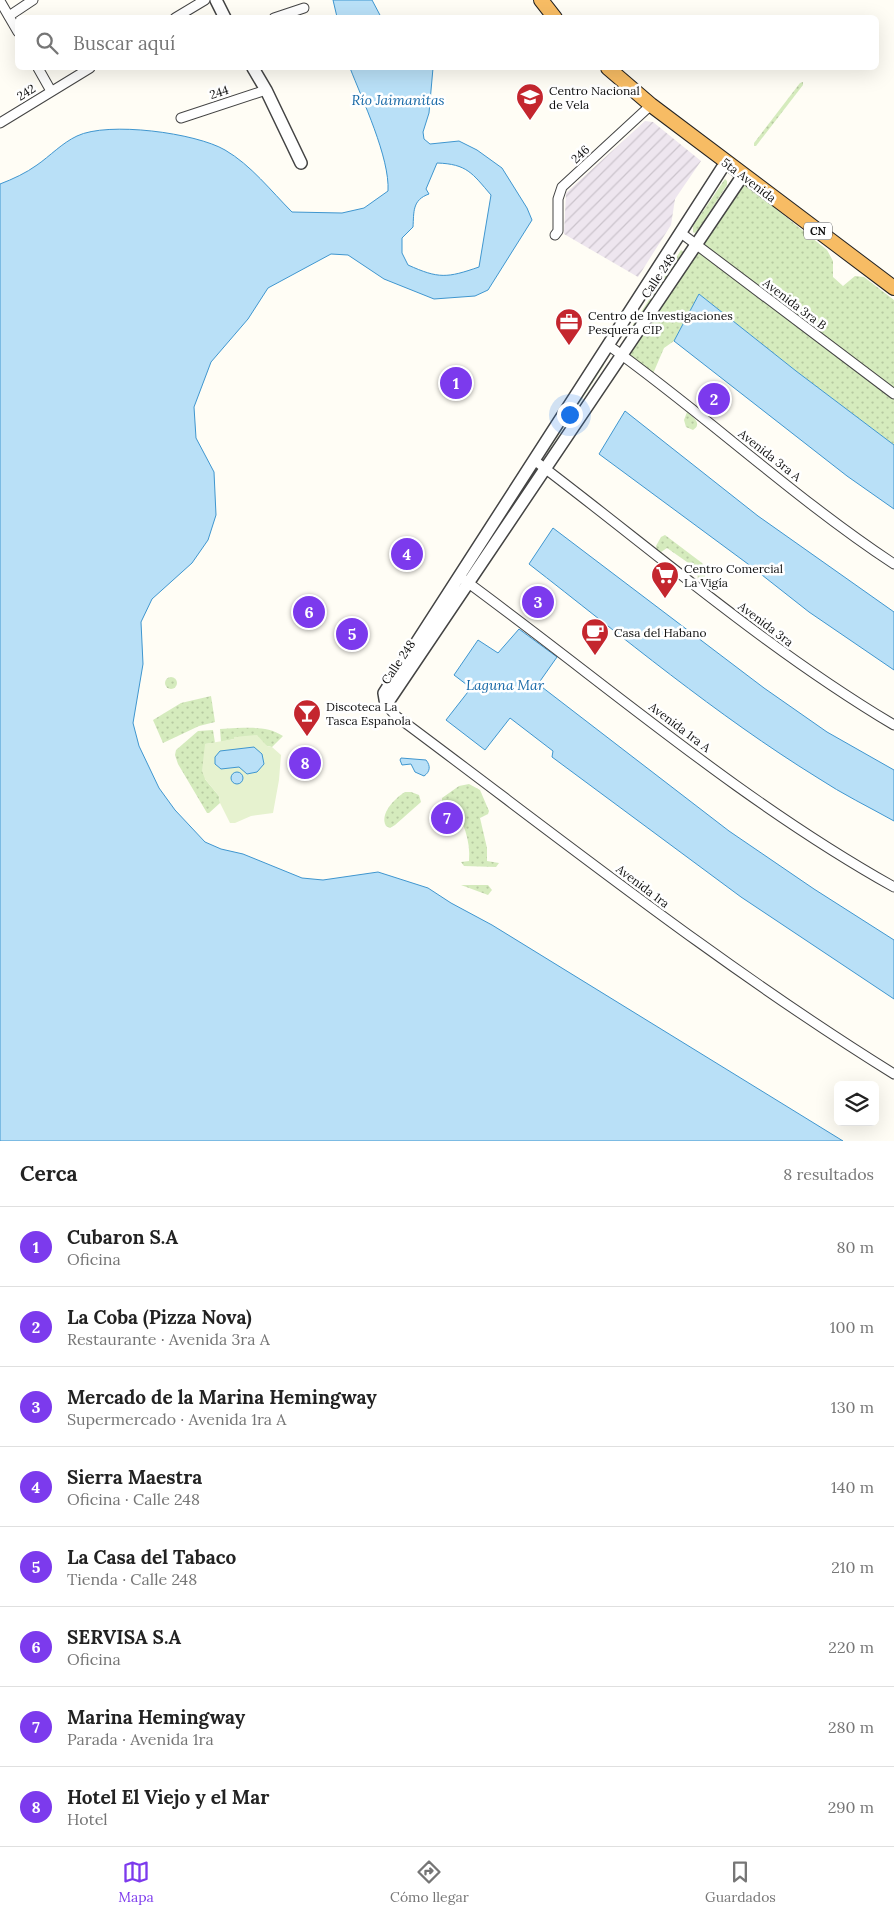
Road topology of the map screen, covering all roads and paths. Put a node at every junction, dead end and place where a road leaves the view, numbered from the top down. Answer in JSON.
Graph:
{"nodes":[{"id":1,"x":33,"y":0,"type":"edge"},
{"id":2,"x":205,"y":0,"type":"edge"},
{"id":3,"x":216,"y":0,"type":"edge"},
{"id":4,"x":541,"y":0,"type":"edge"},
{"id":5,"x":0,"y":1,"type":"edge"},
{"id":6,"x":304,"y":8,"type":"dead end"},
{"id":7,"x":180,"y":15,"type":"edge"},
{"id":8,"x":224,"y":15,"type":"edge"},
{"id":9,"x":283,"y":15,"type":"edge"},
{"id":10,"x":553,"y":15,"type":"edge"},
{"id":11,"x":9,"y":16,"type":"junction"},
{"id":12,"x":15,"y":27,"type":"edge"},
{"id":13,"x":39,"y":70,"type":"edge"},
{"id":14,"x":87,"y":70,"type":"edge"},
{"id":15,"x":254,"y":70,"type":"edge"},
{"id":16,"x":610,"y":70,"type":"edge"},
{"id":17,"x":266,"y":90,"type":"junction"},
{"id":18,"x":51,"y":91,"type":"junction"},
{"id":19,"x":651,"y":105,"type":"junction"},
{"id":20,"x":181,"y":118,"type":"dead end"},
{"id":21,"x":0,"y":123,"type":"edge"},
{"id":22,"x":726,"y":162,"type":"junction"},
{"id":23,"x":301,"y":163,"type":"dead end"},
{"id":24,"x":743,"y":175,"type":"junction"},
{"id":25,"x":680,"y":233,"type":"junction"},
{"id":26,"x":555,"y":235,"type":"dead end"},
{"id":27,"x":696,"y":244,"type":"junction"},
{"id":28,"x":894,"y":288,"type":"edge"},
{"id":29,"x":608,"y":345,"type":"junction"},
{"id":30,"x":622,"y":355,"type":"junction"},
{"id":31,"x":894,"y":394,"type":"edge"},
{"id":32,"x":534,"y":460,"type":"junction"},
{"id":33,"x":545,"y":469,"type":"junction"},
{"id":34,"x":894,"y":564,"type":"edge"},
{"id":35,"x":463,"y":580,"type":"junction"},
{"id":36,"x":386,"y":705,"type":"joint"},
{"id":37,"x":894,"y":725,"type":"edge"},
{"id":38,"x":894,"y":887,"type":"edge"},
{"id":39,"x":894,"y":1074,"type":"edge"}],
"edges":[{"from":1,"to":11,"type":"street"},
{"from":2,"to":7,"type":"street"},
{"from":3,"to":8,"type":"street"},
{"from":4,"to":10,"type":"highway"},
{"from":5,"to":11,"type":"street"},
{"from":6,"to":9,"type":"street"},
{"from":11,"to":12,"type":"street"},
{"from":13,"to":18,"type":"street"},
{"from":14,"to":18,"type":"street","name":"242"},
{"from":15,"to":17,"type":"street"},
{"from":16,"to":19,"type":"highway","name":"5ta Avenida","number":"CN"},
{"from":17,"to":20,"type":"street","name":"244"},
{"from":17,"to":23,"type":"street"},
{"from":18,"to":21,"type":"street","name":"242"},
{"from":19,"to":22,"type":"highway","name":"5ta Avenida","number":"CN"},
{"from":19,"to":26,"type":"street","name":"246"},
{"from":22,"to":24,"type":"highway","name":"5ta Avenida","number":"CN"},
{"from":22,"to":25,"type":"street","name":"Calle 248"},
{"from":24,"to":27,"type":"street","name":"Calle 248"},
{"from":24,"to":28,"type":"highway","name":"5ta Avenida","number":"CN"},
{"from":25,"to":27,"type":"street","name":"Avenida 3ra B"},
{"from":25,"to":29,"type":"street","name":"Calle 248"},
{"from":27,"to":30,"type":"street","name":"Calle 248"},
{"from":27,"to":31,"type":"street","name":"Avenida 3ra B"},
{"from":29,"to":30,"type":"street","name":"Avenida 3ra A"},
{"from":29,"to":32,"type":"street","name":"Calle 248"},
{"from":30,"to":33,"type":"street","name":"Calle 248"},
{"from":30,"to":34,"type":"street","name":"Avenida 3ra A"},
{"from":32,"to":33,"type":"street","name":"Avenida 3ra"},
{"from":32,"to":35,"type":"street","name":"Calle 248"},
{"from":33,"to":35,"type":"street","name":"Calle 248"},
{"from":33,"to":37,"type":"street","name":"Avenida 3ra"},
{"from":35,"to":36,"type":"street","name":"Calle 248"},
{"from":35,"to":38,"type":"street","name":"Avenida 1ra A"},
{"from":36,"to":39,"type":"street","name":"Avenida 1ra"}]}
